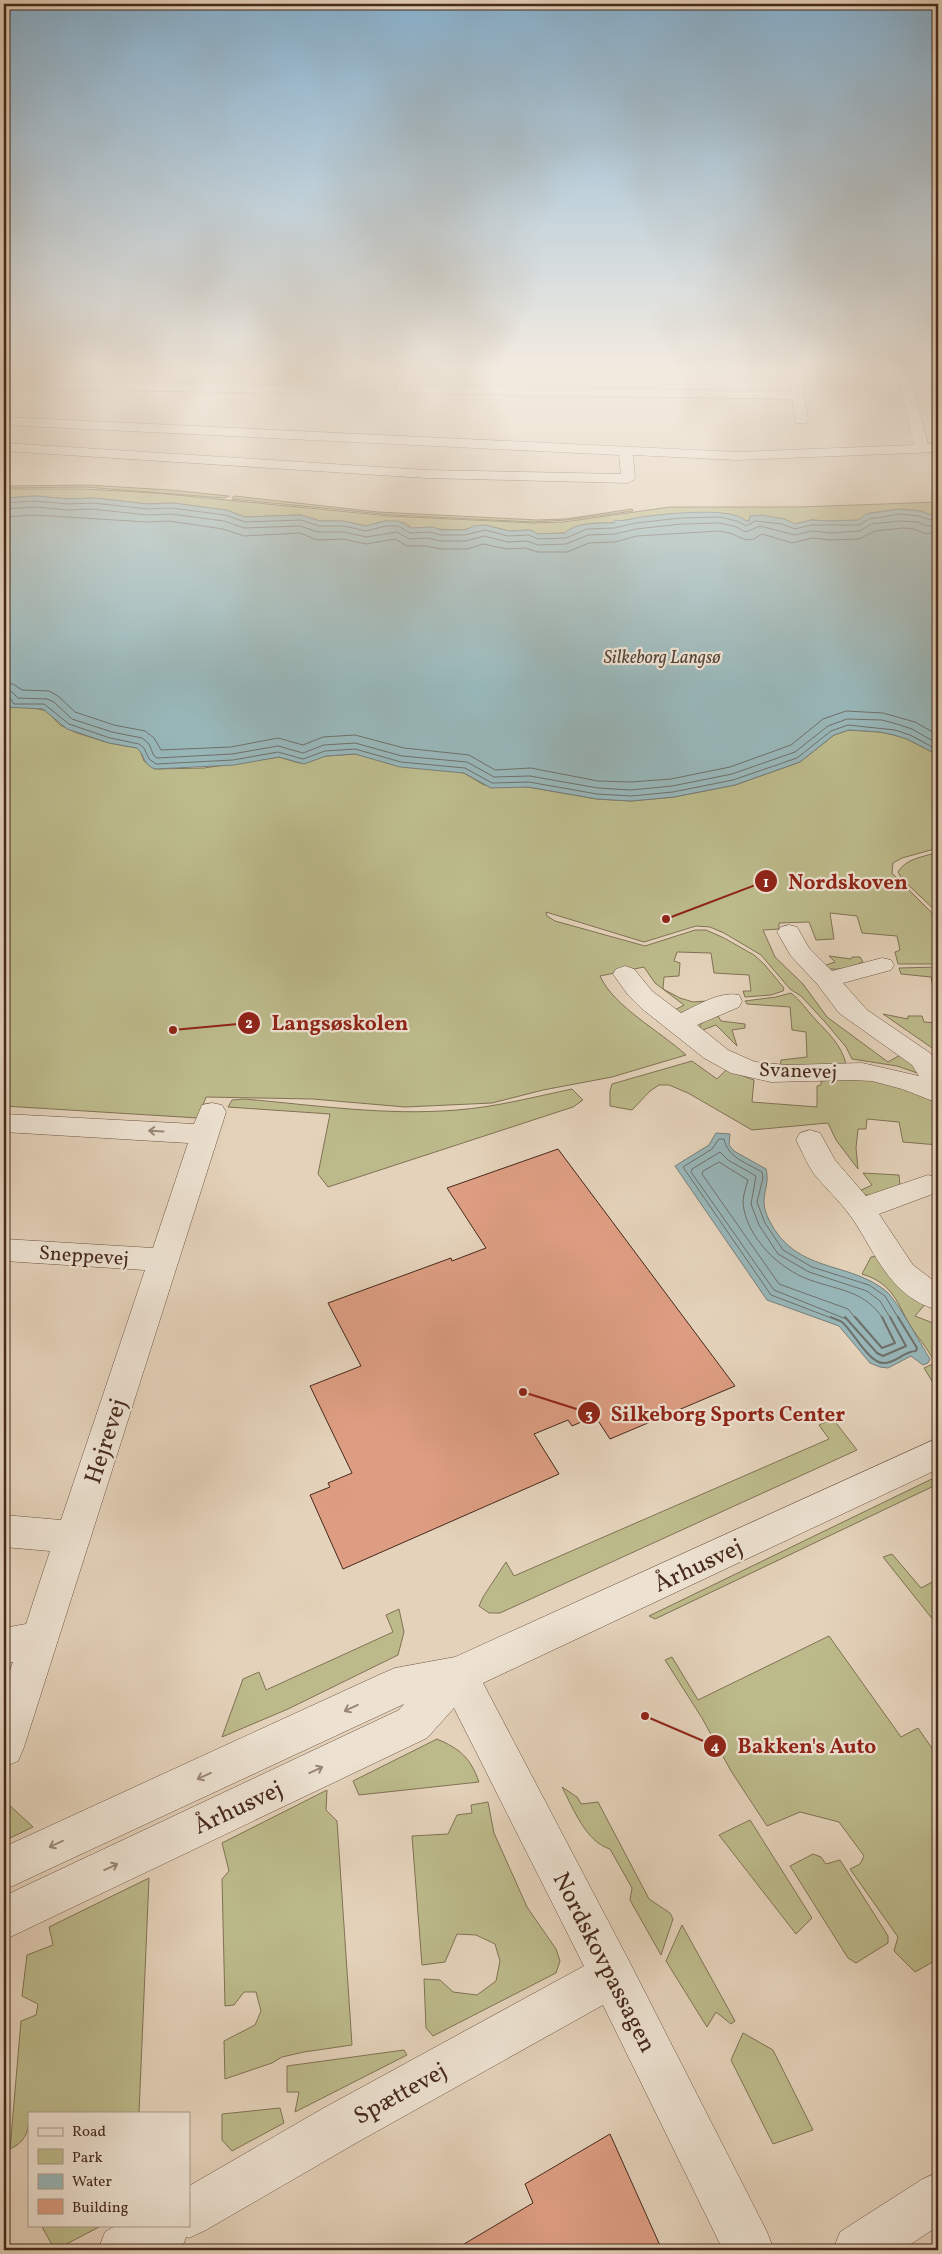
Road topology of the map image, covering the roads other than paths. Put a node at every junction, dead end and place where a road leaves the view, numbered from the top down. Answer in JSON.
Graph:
{"nodes":[{"id":1,"x":474,"y":475,"type":"edge"},
{"id":2,"x":628,"y":475,"type":"edge"},
{"id":3,"x":789,"y":932,"type":"dead end"},
{"id":4,"x":882,"y":965,"type":"dead end"},
{"id":5,"x":625,"y":974,"type":"dead end"},
{"id":6,"x":827,"y":980,"type":"junction"},
{"id":7,"x":730,"y":1001,"type":"dead end"},
{"id":8,"x":679,"y":1023,"type":"junction"},
{"id":9,"x":934,"y":1091,"type":"edge"},
{"id":10,"x":4,"y":1123,"type":"edge"},
{"id":11,"x":810,"y":1140,"type":"dead end"},
{"id":12,"x":928,"y":1185,"type":"dead end"},
{"id":13,"x":861,"y":1208,"type":"junction"},
{"id":14,"x":4,"y":1250,"type":"edge"},
{"id":15,"x":164,"y":1260,"type":"junction"},
{"id":16,"x":938,"y":1298,"type":"edge"},
{"id":17,"x":938,"y":1453,"type":"edge"},
{"id":18,"x":4,"y":1531,"type":"edge"},
{"id":19,"x":74,"y":1537,"type":"junction"},
{"id":20,"x":21,"y":1643,"type":"edge"},
{"id":21,"x":458,"y":1675,"type":"junction"},
{"id":22,"x":4,"y":1747,"type":"edge"},
{"id":23,"x":4,"y":1869,"type":"edge"},
{"id":24,"x":4,"y":1918,"type":"edge"},
{"id":25,"x":612,"y":1976,"type":"junction"},
{"id":26,"x":938,"y":2197,"type":"edge"},
{"id":27,"x":190,"y":2211,"type":"edge"},
{"id":28,"x":164,"y":2226,"type":"edge"},
{"id":29,"x":123,"y":2250,"type":"edge"},
{"id":30,"x":749,"y":2250,"type":"edge"},
{"id":31,"x":858,"y":2250,"type":"edge"}],
"edges":[{"from":1,"to":2,"type":"street"},
{"from":3,"to":6,"type":"street","name":"Svanevej"},
{"from":4,"to":6,"type":"street"},
{"from":5,"to":8,"type":"street","name":"Svanevej"},
{"from":6,"to":9,"type":"street","name":"Svanevej"},
{"from":7,"to":8,"type":"street"},
{"from":8,"to":9,"type":"street","name":"Svanevej"},
{"from":15,"to":10,"type":"street","name":"Hejrevej","one_way":true},
{"from":11,"to":13,"type":"street"},
{"from":12,"to":13,"type":"street"},
{"from":13,"to":16,"type":"street"},
{"from":14,"to":15,"type":"street","name":"Sneppevej"},
{"from":15,"to":19,"type":"street","name":"Hejrevej"},
{"from":17,"to":21,"type":"street","name":"Århusvej"},
{"from":18,"to":19,"type":"street"},
{"from":19,"to":20,"type":"street","name":"Hejrevej"},
{"from":20,"to":22,"type":"street","name":"Hejrevej"},
{"from":21,"to":23,"type":"street","name":"Århusvej","one_way":true},
{"from":24,"to":21,"type":"street","name":"Århusvej","one_way":true},
{"from":21,"to":25,"type":"street","name":"Nordskovpassagen"},
{"from":25,"to":27,"type":"street","name":"Spættevej"},
{"from":25,"to":30,"type":"street","name":"Nordskovpassagen"},
{"from":26,"to":31,"type":"street"},
{"from":28,"to":29,"type":"street"}]}
